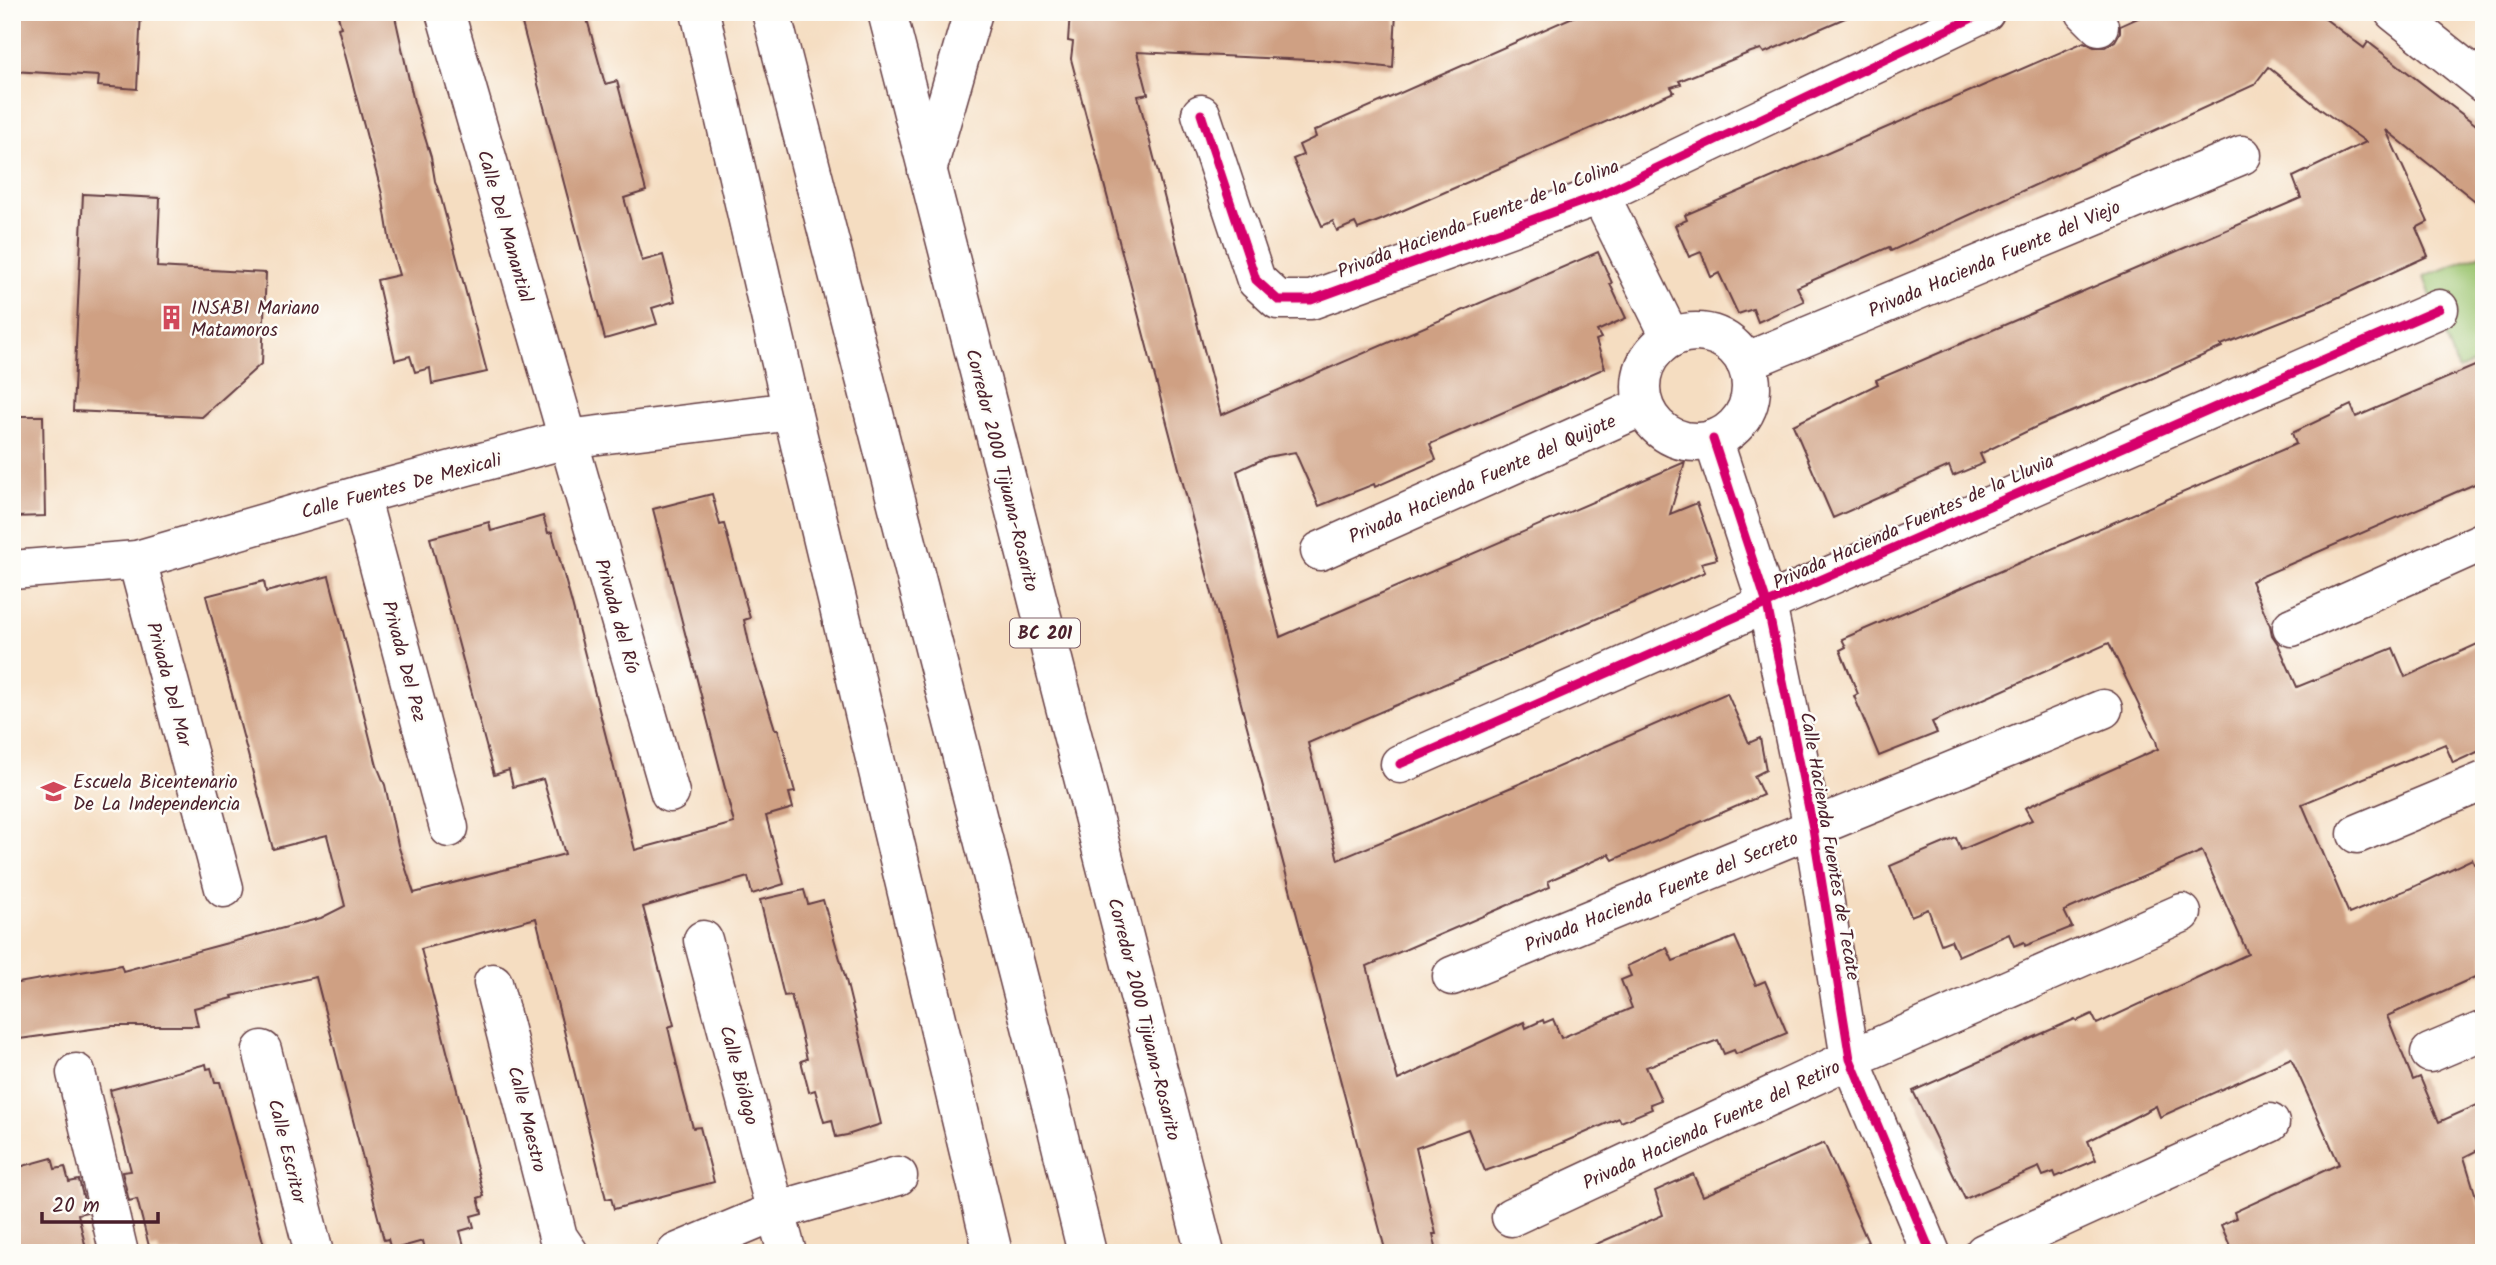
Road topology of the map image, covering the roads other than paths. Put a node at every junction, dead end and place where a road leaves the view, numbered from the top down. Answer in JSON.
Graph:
{"nodes":[{"id":1,"x":445,"y":12,"type":"edge"},
{"id":2,"x":700,"y":12,"type":"edge"},
{"id":3,"x":771,"y":12,"type":"edge"},
{"id":4,"x":887,"y":12,"type":"edge"},
{"id":5,"x":973,"y":12,"type":"edge"},
{"id":6,"x":1986,"y":12,"type":"edge"},
{"id":7,"x":2394,"y":12,"type":"edge"},
{"id":8,"x":2484,"y":84,"type":"edge"},
{"id":9,"x":1201,"y":114,"type":"dead end"},
{"id":10,"x":2242,"y":155,"type":"dead end"},
{"id":11,"x":926,"y":173,"type":"junction"},
{"id":12,"x":1600,"y":195,"type":"junction"},
{"id":13,"x":2439,"y":309,"type":"dead end"},
{"id":14,"x":1671,"y":338,"type":"junction"},
{"id":15,"x":1745,"y":362,"type":"junction"},
{"id":16,"x":1644,"y":406,"type":"junction"},
{"id":17,"x":792,"y":411,"type":"junction"},
{"id":18,"x":567,"y":439,"type":"junction"},
{"id":19,"x":1713,"y":439,"type":"junction"},
{"id":20,"x":360,"y":495,"type":"junction"},
{"id":21,"x":2484,"y":541,"type":"edge"},
{"id":22,"x":1320,"y":551,"type":"dead end"},
{"id":23,"x":137,"y":560,"type":"junction"},
{"id":24,"x":12,"y":570,"type":"edge"},
{"id":25,"x":1768,"y":604,"type":"junction"},
{"id":26,"x":2292,"y":627,"type":"dead end"},
{"id":27,"x":2103,"y":709,"type":"dead end"},
{"id":28,"x":1400,"y":764,"type":"dead end"},
{"id":29,"x":2484,"y":781,"type":"edge"},
{"id":30,"x":670,"y":793,"type":"dead end"},
{"id":31,"x":449,"y":828,"type":"dead end"},
{"id":32,"x":1813,"y":828,"type":"junction"},
{"id":33,"x":2357,"y":834,"type":"dead end"},
{"id":34,"x":224,"y":888,"type":"dead end"},
{"id":35,"x":2182,"y":913,"type":"dead end"},
{"id":36,"x":704,"y":940,"type":"dead end"},
{"id":37,"x":1452,"y":976,"type":"dead end"},
{"id":38,"x":493,"y":983,"type":"dead end"},
{"id":39,"x":2484,"y":1030,"type":"edge"},
{"id":40,"x":262,"y":1050,"type":"dead end"},
{"id":41,"x":2430,"y":1053,"type":"dead end"},
{"id":42,"x":1850,"y":1059,"type":"junction"},
{"id":43,"x":76,"y":1073,"type":"dead end"},
{"id":44,"x":1052,"y":1108,"type":"junction"},
{"id":45,"x":2270,"y":1123,"type":"dead end"},
{"id":46,"x":898,"y":1176,"type":"dead end"},
{"id":47,"x":776,"y":1211,"type":"junction"},
{"id":48,"x":1511,"y":1217,"type":"dead end"},
{"id":49,"x":1205,"y":1250,"type":"edge"},
{"id":50,"x":119,"y":1253,"type":"edge"},
{"id":51,"x":314,"y":1253,"type":"edge"},
{"id":52,"x":569,"y":1253,"type":"edge"},
{"id":53,"x":676,"y":1253,"type":"edge"},
{"id":54,"x":787,"y":1253,"type":"edge"},
{"id":55,"x":993,"y":1253,"type":"edge"},
{"id":56,"x":1065,"y":1253,"type":"edge"},
{"id":57,"x":1087,"y":1253,"type":"edge"},
{"id":58,"x":1931,"y":1253,"type":"edge"},
{"id":59,"x":1984,"y":1253,"type":"edge"}],
"edges":[{"from":1,"to":18,"type":"main road","name":"Calle Del Manantial"},
{"from":2,"to":17,"type":"main road"},
{"from":3,"to":44,"type":"main road"},
{"from":4,"to":11,"type":"main road","name":"Corredor 2000 Tijuana-Rosarito","number":"BC 201"},
{"from":5,"to":11,"type":"main road"},
{"from":6,"to":12,"type":"main road","name":"Privada Hacienda Fuente de la Colina"},
{"from":7,"to":8,"type":"main road"},
{"from":9,"to":12,"type":"main road","name":"Privada Hacienda Fuente de la Colina"},
{"from":10,"to":15,"type":"main road","name":"Privada Hacienda Fuente del Viejo"},
{"from":11,"to":49,"type":"main road","name":"Corredor 2000 Tijuana-Rosarito","number":"BC 201"},
{"from":12,"to":14,"type":"main road"},
{"from":13,"to":25,"type":"main road","name":"Privada Hacienda Fuentes de la Lluvia"},
{"from":14,"to":15,"type":"main road"},
{"from":14,"to":16,"type":"main road"},
{"from":15,"to":19,"type":"main road"},
{"from":16,"to":19,"type":"main road"},
{"from":16,"to":22,"type":"main road","name":"Privada Hacienda Fuente del Quijote"},
{"from":17,"to":18,"type":"main road","name":"Calle Fuentes De Mexicali"},
{"from":17,"to":55,"type":"main road"},
{"from":18,"to":20,"type":"main road","name":"Calle Fuentes De Mexicali"},
{"from":18,"to":30,"type":"main road","name":"Privada del Río"},
{"from":19,"to":25,"type":"main road","name":"Calle Hacienda Fuentes de Tecate"},
{"from":20,"to":23,"type":"main road","name":"Calle Fuentes De Mexicali"},
{"from":20,"to":31,"type":"main road","name":"Privada Del Pez"},
{"from":21,"to":26,"type":"main road"},
{"from":23,"to":24,"type":"main road","name":"Calle Fuentes De Mexicali"},
{"from":23,"to":34,"type":"main road","name":"Privada Del Mar"},
{"from":25,"to":28,"type":"main road","name":"Privada Hacienda Fuentes de la Lluvia"},
{"from":25,"to":32,"type":"main road","name":"Calle Hacienda Fuentes de Tecate"},
{"from":27,"to":32,"type":"main road","name":"Privada Hacienda Fuente del Secreto"},
{"from":29,"to":33,"type":"main road"},
{"from":32,"to":37,"type":"main road","name":"Privada Hacienda Fuente del Secreto"},
{"from":32,"to":42,"type":"main road","name":"Calle Hacienda Fuentes de Tecate"},
{"from":35,"to":42,"type":"main road","name":"Privada Hacienda Fuente del Retiro"},
{"from":36,"to":47,"type":"main road","name":"Calle Biólogo"},
{"from":38,"to":52,"type":"main road","name":"Calle Maestro"},
{"from":39,"to":41,"type":"main road"},
{"from":40,"to":51,"type":"main road","name":"Calle Escritor"},
{"from":42,"to":48,"type":"main road","name":"Privada Hacienda Fuente del Retiro"},
{"from":42,"to":58,"type":"main road","name":"Calle Hacienda Fuentes de Tecate"},
{"from":43,"to":50,"type":"main road"},
{"from":44,"to":56,"type":"main road"},
{"from":44,"to":57,"type":"main road"},
{"from":45,"to":59,"type":"main road"},
{"from":46,"to":47,"type":"main road"},
{"from":47,"to":53,"type":"main road"},
{"from":47,"to":54,"type":"main road","name":"Calle Biólogo"}]}
